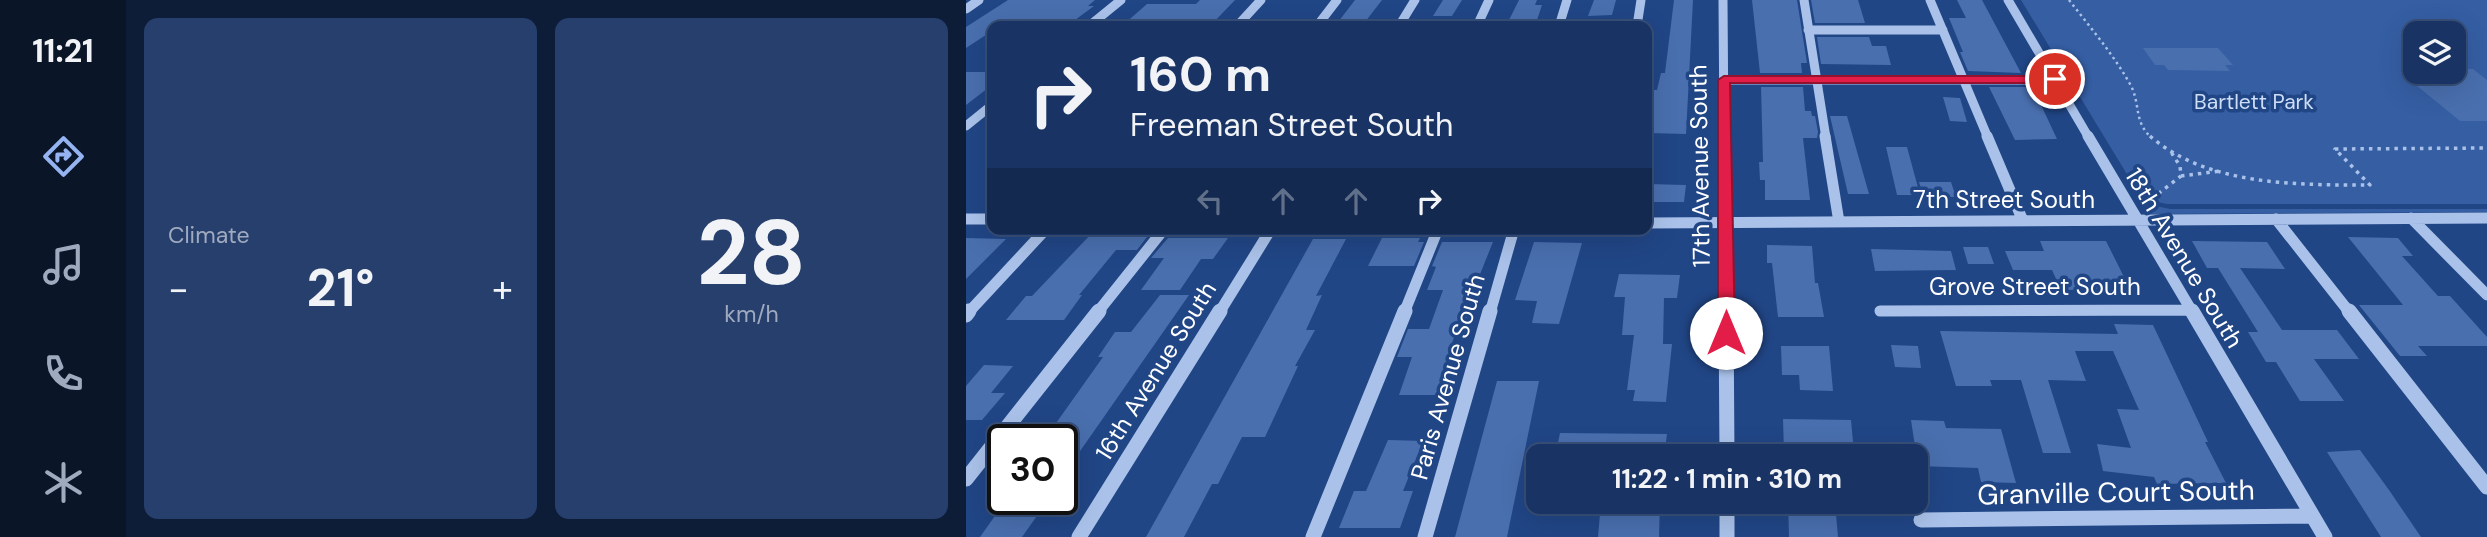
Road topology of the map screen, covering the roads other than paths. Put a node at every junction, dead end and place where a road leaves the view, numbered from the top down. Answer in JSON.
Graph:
{"nodes":[{"id":1,"x":979,"y":0,"type":"edge"},
{"id":2,"x":1121,"y":0,"type":"edge"},
{"id":3,"x":1261,"y":0,"type":"edge"},
{"id":4,"x":1337,"y":0,"type":"edge"},
{"id":5,"x":1415,"y":0,"type":"edge"},
{"id":6,"x":1489,"y":0,"type":"edge"},
{"id":7,"x":1567,"y":0,"type":"edge"},
{"id":8,"x":1641,"y":0,"type":"edge"},
{"id":9,"x":1723,"y":0,"type":"edge"},
{"id":10,"x":1804,"y":0,"type":"edge"},
{"id":11,"x":1930,"y":0,"type":"edge"},
{"id":12,"x":2008,"y":0,"type":"edge"},
{"id":13,"x":966,"y":9,"type":"edge"},
{"id":14,"x":1095,"y":21,"type":"edge"},
{"id":15,"x":1242,"y":21,"type":"edge"},
{"id":16,"x":1321,"y":21,"type":"edge"},
{"id":17,"x":1402,"y":21,"type":"edge"},
{"id":18,"x":1479,"y":21,"type":"edge"},
{"id":19,"x":1561,"y":21,"type":"edge"},
{"id":20,"x":1638,"y":21,"type":"edge"},
{"id":21,"x":1808,"y":30,"type":"junction"},
{"id":22,"x":1943,"y":30,"type":"junction"},
{"id":23,"x":1964,"y":79,"type":"junction"},
{"id":24,"x":2055,"y":79,"type":"junction"},
{"id":25,"x":1724,"y":80,"type":"junction"},
{"id":26,"x":1816,"y":80,"type":"junction"},
{"id":27,"x":987,"y":109,"type":"edge"},
{"id":28,"x":966,"y":126,"type":"edge"},
{"id":29,"x":2411,"y":218,"type":"junction"},
{"id":30,"x":2487,"y":218,"type":"edge"},
{"id":31,"x":966,"y":219,"type":"edge"},
{"id":32,"x":987,"y":219,"type":"edge"},
{"id":33,"x":2276,"y":219,"type":"junction"},
{"id":34,"x":2138,"y":220,"type":"junction"},
{"id":35,"x":2023,"y":221,"type":"junction"},
{"id":36,"x":1839,"y":222,"type":"junction"},
{"id":37,"x":1652,"y":223,"type":"edge"},
{"id":38,"x":1726,"y":223,"type":"junction"},
{"id":39,"x":1040,"y":235,"type":"edge"},
{"id":40,"x":1159,"y":235,"type":"edge"},
{"id":41,"x":1267,"y":235,"type":"edge"},
{"id":42,"x":1436,"y":235,"type":"edge"},
{"id":43,"x":1512,"y":235,"type":"edge"},
{"id":44,"x":2487,"y":295,"type":"edge"},
{"id":45,"x":2190,"y":310,"type":"junction"},
{"id":46,"x":1880,"y":311,"type":"dead end"},
{"id":47,"x":966,"y":315,"type":"edge"},
{"id":48,"x":1727,"y":444,"type":"edge"},
{"id":49,"x":966,"y":479,"type":"edge"},
{"id":50,"x":2487,"y":487,"type":"edge"},
{"id":51,"x":1727,"y":514,"type":"edge"},
{"id":52,"x":2312,"y":516,"type":"junction"},
{"id":53,"x":1921,"y":520,"type":"dead end"},
{"id":54,"x":1079,"y":537,"type":"edge"},
{"id":55,"x":1313,"y":537,"type":"edge"},
{"id":56,"x":1426,"y":537,"type":"edge"},
{"id":57,"x":1727,"y":537,"type":"edge"},
{"id":58,"x":2325,"y":537,"type":"edge"}],
"edges":[{"from":1,"to":13,"type":"street"},
{"from":2,"to":14,"type":"street"},
{"from":3,"to":15,"type":"street"},
{"from":4,"to":16,"type":"street"},
{"from":5,"to":17,"type":"street"},
{"from":6,"to":18,"type":"street"},
{"from":7,"to":19,"type":"street"},
{"from":8,"to":20,"type":"street"},
{"from":9,"to":25,"type":"street","name":"17th Avenue South"},
{"from":10,"to":21,"type":"street"},
{"from":11,"to":22,"type":"street"},
{"from":12,"to":24,"type":"street","name":"18th Avenue South"},
{"from":21,"to":22,"type":"street"},
{"from":21,"to":26,"type":"street"},
{"from":22,"to":23,"type":"street"},
{"from":23,"to":24,"type":"street"},
{"from":23,"to":26,"type":"street"},
{"from":23,"to":35,"type":"street"},
{"from":24,"to":34,"type":"street","name":"18th Avenue South"},
{"from":25,"to":26,"type":"street"},
{"from":25,"to":38,"type":"street","name":"17th Avenue South"},
{"from":26,"to":36,"type":"street"},
{"from":27,"to":28,"type":"street"},
{"from":29,"to":30,"type":"street","name":"7th Street South"},
{"from":29,"to":33,"type":"street","name":"7th Street South"},
{"from":29,"to":44,"type":"street"},
{"from":31,"to":32,"type":"street"},
{"from":33,"to":34,"type":"street","name":"7th Street South"},
{"from":33,"to":50,"type":"street"},
{"from":34,"to":35,"type":"street","name":"7th Street South"},
{"from":34,"to":45,"type":"street","name":"18th Avenue South"},
{"from":35,"to":36,"type":"street","name":"7th Street South"},
{"from":36,"to":38,"type":"street","name":"7th Street South"},
{"from":37,"to":38,"type":"street","name":"7th Street South"},
{"from":38,"to":48,"type":"street","name":"17th Avenue South"},
{"from":39,"to":47,"type":"street"},
{"from":40,"to":49,"type":"street"},
{"from":41,"to":54,"type":"street","name":"16th Avenue South"},
{"from":42,"to":55,"type":"street"},
{"from":43,"to":56,"type":"street","name":"Paris Avenue South"},
{"from":45,"to":46,"type":"street","name":"Grove Street South"},
{"from":45,"to":52,"type":"street","name":"18th Avenue South"},
{"from":51,"to":57,"type":"street"},
{"from":52,"to":53,"type":"street","name":"Granville Court South"},
{"from":52,"to":58,"type":"street","name":"18th Avenue South"}]}
